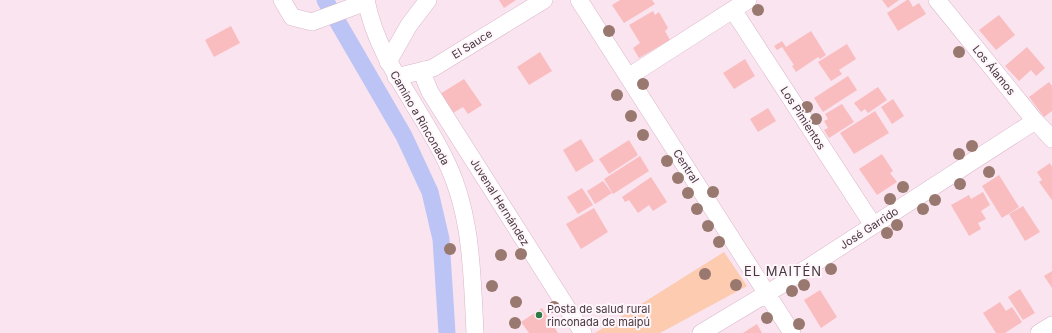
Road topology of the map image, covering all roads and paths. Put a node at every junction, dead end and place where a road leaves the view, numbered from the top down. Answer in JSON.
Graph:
{"nodes":[{"id":1,"x":282,"y":0,"type":"edge"},
{"id":2,"x":428,"y":0,"type":"edge"},
{"id":3,"x":544,"y":0,"type":"edge"},
{"id":4,"x":579,"y":0,"type":"edge"},
{"id":5,"x":748,"y":0,"type":"edge"},
{"id":6,"x":937,"y":0,"type":"edge"},
{"id":7,"x":366,"y":1,"type":"edge"},
{"id":8,"x":733,"y":10,"type":"junction"},
{"id":9,"x":388,"y":62,"type":"junction"},
{"id":10,"x":423,"y":70,"type":"junction"},
{"id":11,"x":396,"y":76,"type":"junction"},
{"id":12,"x":628,"y":77,"type":"junction"},
{"id":13,"x":1035,"y":121,"type":"junction"},
{"id":14,"x":1052,"y":139,"type":"edge"},
{"id":15,"x":873,"y":225,"type":"junction"},
{"id":16,"x":767,"y":294,"type":"junction"},
{"id":17,"x":1052,"y":325,"type":"edge"},
{"id":18,"x":475,"y":333,"type":"edge"},
{"id":19,"x":583,"y":333,"type":"edge"},
{"id":20,"x":701,"y":333,"type":"edge"},
{"id":21,"x":792,"y":333,"type":"edge"},
{"id":22,"x":1039,"y":333,"type":"edge"}],
"edges":[{"from":1,"to":7,"type":"street"},
{"from":2,"to":9,"type":"street"},
{"from":3,"to":10,"type":"street","name":"El Sauce"},
{"from":4,"to":12,"type":"street","name":"Central"},
{"from":5,"to":8,"type":"street"},
{"from":6,"to":13,"type":"street","name":"Los Álamos"},
{"from":7,"to":9,"type":"street","name":"Camino a Rinconada"},
{"from":8,"to":12,"type":"street"},
{"from":8,"to":15,"type":"street","name":"Los Pimientos"},
{"from":9,"to":11,"type":"street","name":"Camino a Rinconada"},
{"from":10,"to":11,"type":"street","name":"El Sauce"},
{"from":10,"to":19,"type":"street","name":"Juvenal Hernández"},
{"from":11,"to":18,"type":"street","name":"Camino a Rinconada"},
{"from":12,"to":16,"type":"street","name":"Central"},
{"from":13,"to":14,"type":"street","name":"Los Álamos"},
{"from":13,"to":15,"type":"street","name":"José Garrido"},
{"from":15,"to":16,"type":"street","name":"José Garrido"},
{"from":16,"to":20,"type":"street","name":"José Garrido"},
{"from":16,"to":21,"type":"street","name":"Central"},
{"from":17,"to":22,"type":"street"}]}
